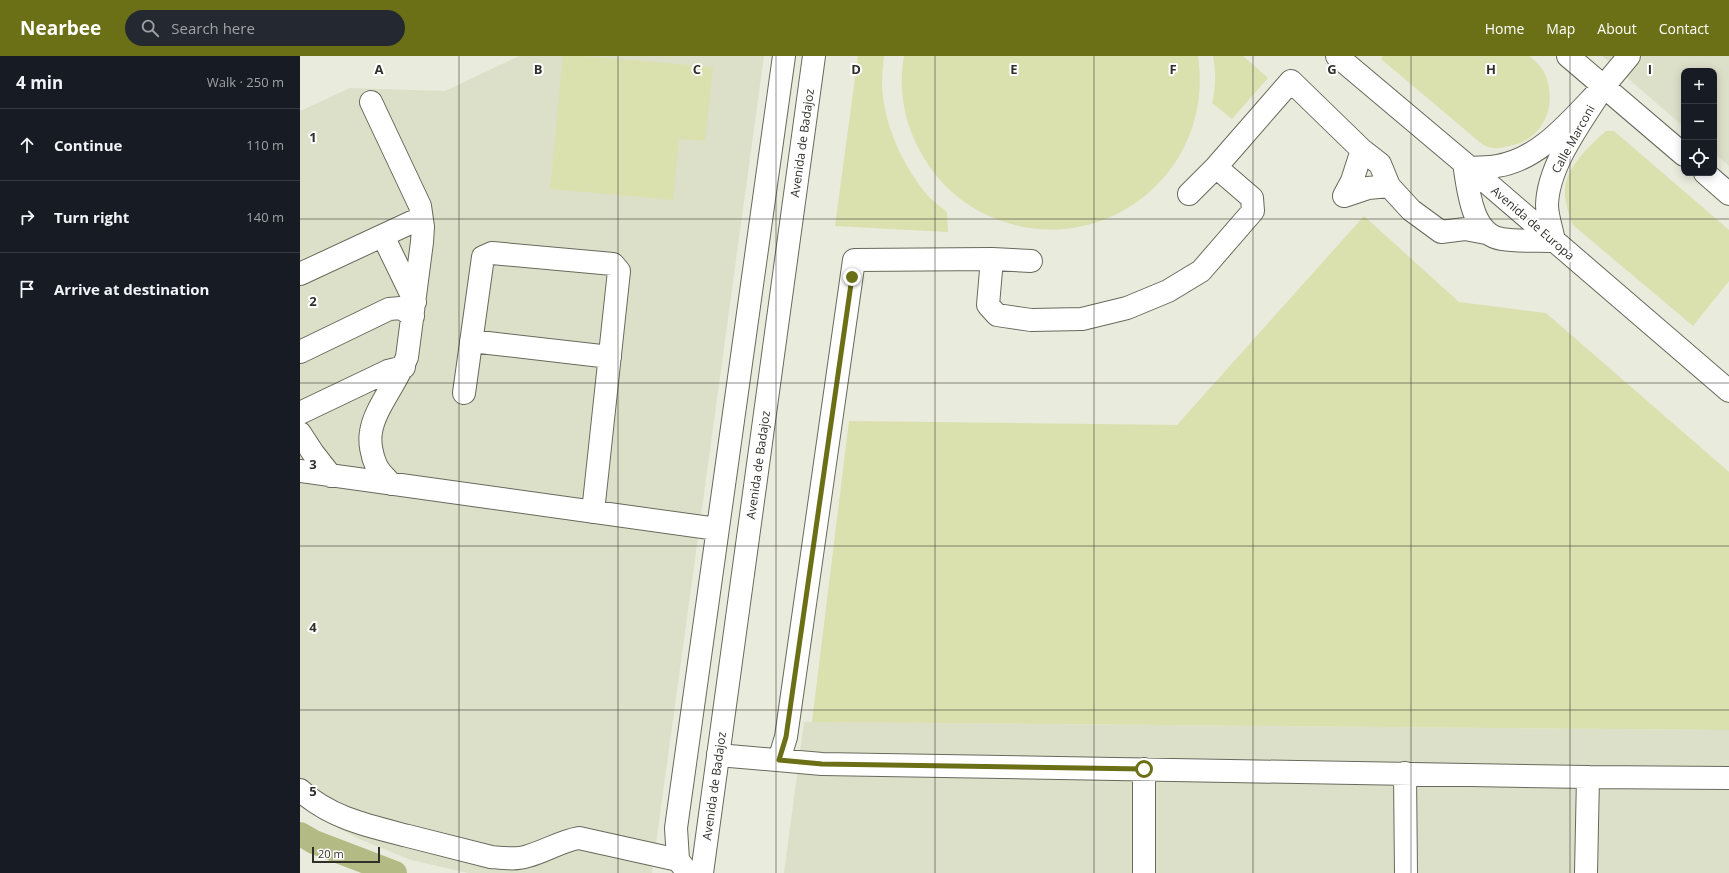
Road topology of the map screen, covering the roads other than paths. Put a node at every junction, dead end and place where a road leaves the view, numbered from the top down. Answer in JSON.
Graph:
{"nodes":[{"id":1,"x":784,"y":56,"type":"edge"},
{"id":2,"x":814,"y":56,"type":"edge"},
{"id":3,"x":1337,"y":56,"type":"edge"},
{"id":4,"x":1568,"y":56,"type":"edge"},
{"id":5,"x":1630,"y":56,"type":"edge"},
{"id":6,"x":1604,"y":86,"type":"junction"},
{"id":7,"x":371,"y":102,"type":"dead end"},
{"id":8,"x":1362,"y":150,"type":"junction"},
{"id":9,"x":1681,"y":152,"type":"edge"},
{"id":10,"x":1466,"y":165,"type":"junction"},
{"id":11,"x":1216,"y":167,"type":"junction"},
{"id":12,"x":1708,"y":176,"type":"edge"},
{"id":13,"x":1390,"y":186,"type":"junction"},
{"id":14,"x":1189,"y":194,"type":"dead end"},
{"id":15,"x":1729,"y":194,"type":"edge"},
{"id":16,"x":423,"y":227,"type":"junction"},
{"id":17,"x":1486,"y":233,"type":"junction"},
{"id":18,"x":382,"y":236,"type":"junction"},
{"id":19,"x":1554,"y":241,"type":"junction"},
{"id":20,"x":992,"y":260,"type":"junction"},
{"id":21,"x":1031,"y":260,"type":"dead end"},
{"id":22,"x":300,"y":274,"type":"edge"},
{"id":23,"x":414,"y":309,"type":"junction"},
{"id":24,"x":471,"y":341,"type":"junction"},
{"id":25,"x":300,"y":352,"type":"edge"},
{"id":26,"x":610,"y":357,"type":"junction"},
{"id":27,"x":404,"y":367,"type":"junction"},
{"id":28,"x":1729,"y":391,"type":"edge"},
{"id":29,"x":464,"y":393,"type":"dead end"},
{"id":30,"x":300,"y":413,"type":"edge"},
{"id":31,"x":300,"y":433,"type":"edge"},
{"id":32,"x":300,"y":472,"type":"edge"},
{"id":33,"x":331,"y":476,"type":"junction"},
{"id":34,"x":391,"y":484,"type":"junction"},
{"id":35,"x":593,"y":512,"type":"junction"},
{"id":36,"x":717,"y":529,"type":"junction"},
{"id":37,"x":718,"y":755,"type":"junction"},
{"id":38,"x":779,"y":760,"type":"junction"},
{"id":39,"x":1144,"y":769,"type":"junction"},
{"id":40,"x":1405,"y":773,"type":"junction"},
{"id":41,"x":1588,"y":777,"type":"junction"},
{"id":42,"x":1729,"y":778,"type":"edge"},
{"id":43,"x":300,"y":790,"type":"edge"},
{"id":44,"x":683,"y":867,"type":"edge"},
{"id":45,"x":702,"y":873,"type":"edge"},
{"id":46,"x":1144,"y":873,"type":"edge"},
{"id":47,"x":1406,"y":873,"type":"edge"},
{"id":48,"x":1586,"y":873,"type":"edge"}],
"edges":[{"from":1,"to":36,"type":"street"},
{"from":2,"to":37,"type":"street","name":"Avenida de Badajoz"},
{"from":3,"to":10,"type":"street","name":"Avenida de Europa"},
{"from":4,"to":6,"type":"street"},
{"from":5,"to":6,"type":"street","name":"Calle Marconi"},
{"from":6,"to":9,"type":"street"},
{"from":6,"to":10,"type":"street","name":"Calle Marconi"},
{"from":6,"to":19,"type":"street","name":"Calle Marconi"},
{"from":7,"to":16,"type":"street"},
{"from":8,"to":11,"type":"street"},
{"from":8,"to":13,"type":"street"},
{"from":8,"to":13,"type":"street"},
{"from":10,"to":17,"type":"street"},
{"from":10,"to":19,"type":"street","name":"Avenida de Europa"},
{"from":11,"to":14,"type":"street"},
{"from":11,"to":20,"type":"street"},
{"from":12,"to":15,"type":"street"},
{"from":13,"to":17,"type":"street"},
{"from":16,"to":18,"type":"street"},
{"from":16,"to":23,"type":"street"},
{"from":17,"to":19,"type":"street"},
{"from":18,"to":22,"type":"street"},
{"from":18,"to":23,"type":"street"},
{"from":19,"to":28,"type":"street","name":"Avenida de Europa"},
{"from":20,"to":21,"type":"street"},
{"from":20,"to":38,"type":"street"},
{"from":23,"to":25,"type":"street"},
{"from":23,"to":27,"type":"street"},
{"from":24,"to":26,"type":"street"},
{"from":24,"to":26,"type":"street"},
{"from":24,"to":29,"type":"street"},
{"from":26,"to":35,"type":"street"},
{"from":27,"to":30,"type":"street"},
{"from":27,"to":34,"type":"street"},
{"from":31,"to":33,"type":"street"},
{"from":32,"to":33,"type":"street"},
{"from":33,"to":34,"type":"street"},
{"from":34,"to":35,"type":"street"},
{"from":35,"to":36,"type":"street"},
{"from":36,"to":44,"type":"street"},
{"from":37,"to":38,"type":"street"},
{"from":37,"to":45,"type":"street","name":"Avenida de Badajoz"},
{"from":38,"to":39,"type":"street"},
{"from":39,"to":40,"type":"street"},
{"from":39,"to":46,"type":"street"},
{"from":40,"to":41,"type":"street"},
{"from":40,"to":47,"type":"street"},
{"from":41,"to":42,"type":"street"},
{"from":41,"to":48,"type":"street"},
{"from":43,"to":44,"type":"street"}]}
